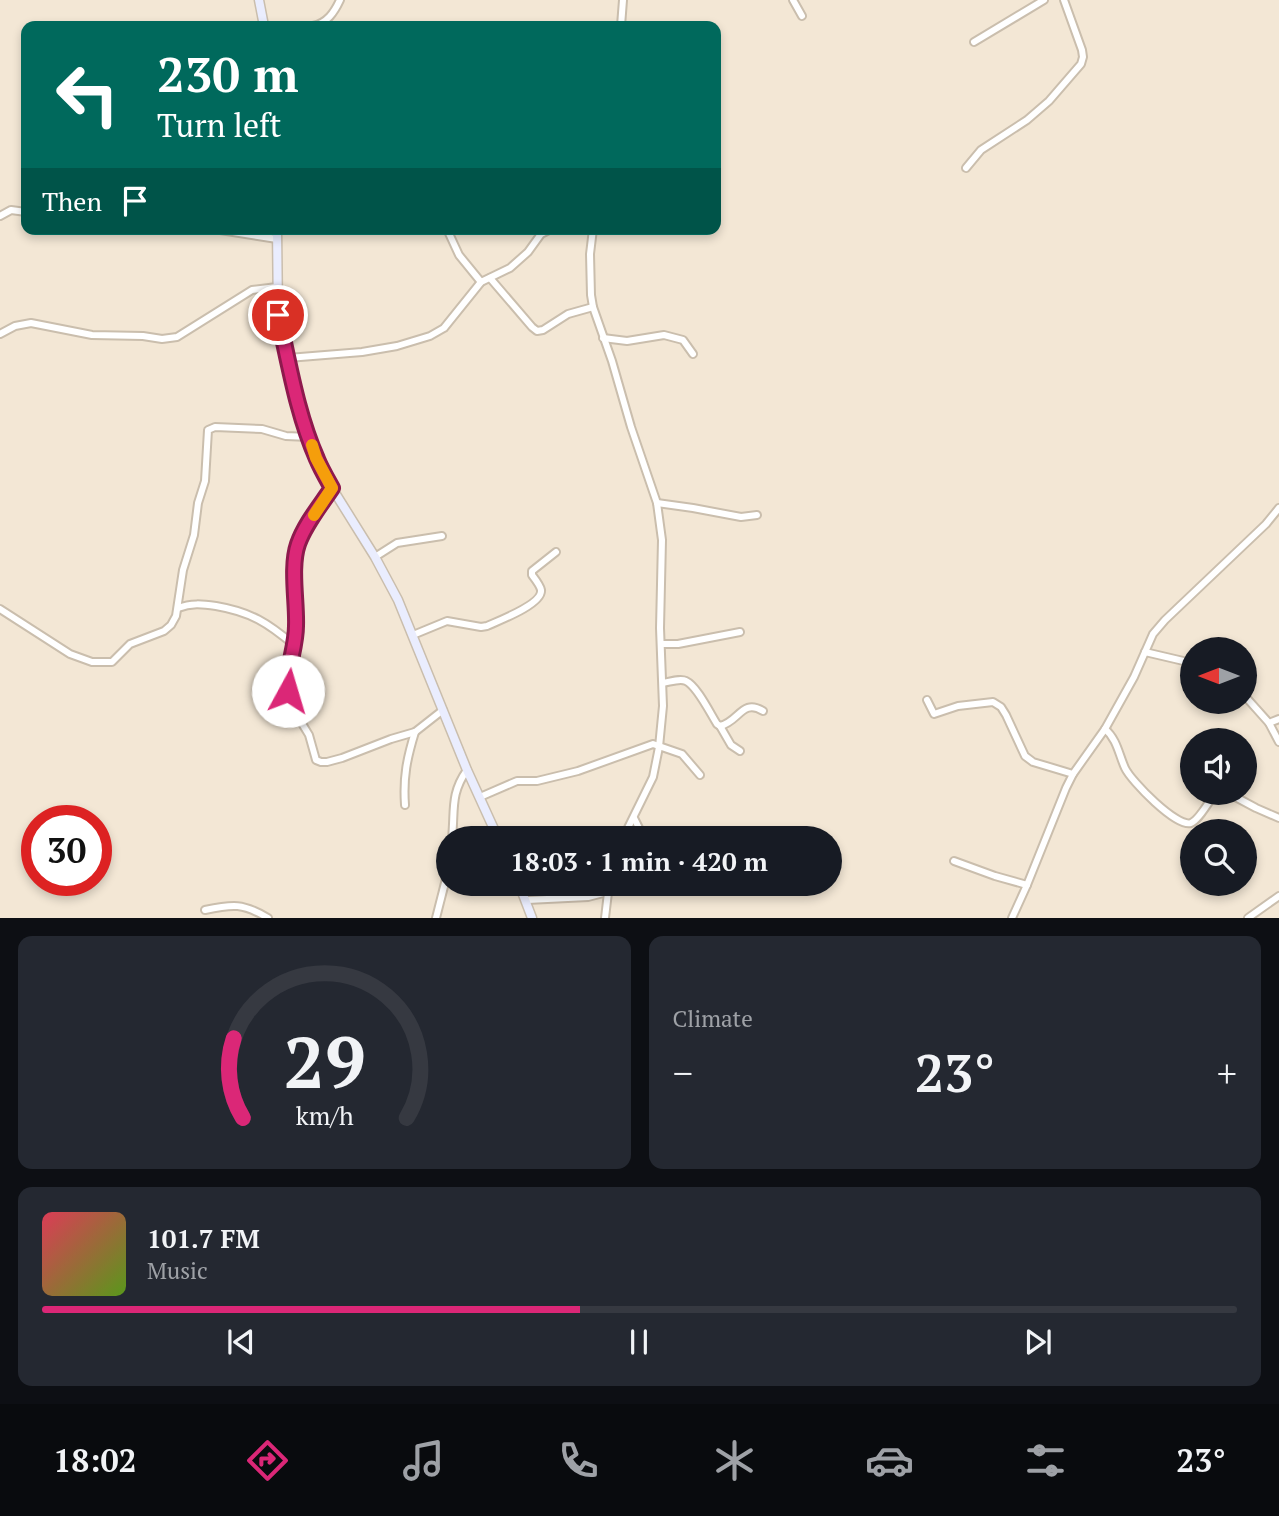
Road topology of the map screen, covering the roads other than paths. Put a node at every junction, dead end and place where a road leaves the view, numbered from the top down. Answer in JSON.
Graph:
{"nodes":[{"id":1,"x":259,"y":0,"type":"edge"},
{"id":2,"x":340,"y":0,"type":"edge"},
{"id":3,"x":623,"y":0,"type":"edge"},
{"id":4,"x":793,"y":0,"type":"edge"},
{"id":5,"x":1044,"y":0,"type":"edge"},
{"id":6,"x":1064,"y":0,"type":"edge"},
{"id":7,"x":802,"y":16,"type":"dead end"},
{"id":8,"x":263,"y":21,"type":"edge"},
{"id":9,"x":325,"y":21,"type":"edge"},
{"id":10,"x":621,"y":21,"type":"edge"},
{"id":11,"x":974,"y":42,"type":"dead end"},
{"id":12,"x":966,"y":168,"type":"dead end"},
{"id":13,"x":21,"y":211,"type":"edge"},
{"id":14,"x":0,"y":216,"type":"edge"},
{"id":15,"x":252,"y":235,"type":"edge"},
{"id":16,"x":277,"y":235,"type":"edge"},
{"id":17,"x":450,"y":235,"type":"edge"},
{"id":18,"x":540,"y":235,"type":"edge"},
{"id":19,"x":592,"y":235,"type":"edge"},
{"id":20,"x":277,"y":239,"type":"junction"},
{"id":21,"x":490,"y":278,"type":"junction"},
{"id":22,"x":481,"y":282,"type":"junction"},
{"id":23,"x":277,"y":287,"type":"junction"},
{"id":24,"x":593,"y":307,"type":"junction"},
{"id":25,"x":0,"y":334,"type":"edge"},
{"id":26,"x":603,"y":338,"type":"junction"},
{"id":27,"x":693,"y":354,"type":"dead end"},
{"id":28,"x":288,"y":358,"type":"junction"},
{"id":29,"x":309,"y":437,"type":"junction"},
{"id":30,"x":332,"y":488,"type":"junction"},
{"id":31,"x":657,"y":503,"type":"junction"},
{"id":32,"x":1279,"y":508,"type":"edge"},
{"id":33,"x":757,"y":515,"type":"dead end"},
{"id":34,"x":442,"y":536,"type":"dead end"},
{"id":35,"x":556,"y":552,"type":"dead end"},
{"id":36,"x":375,"y":556,"type":"junction"},
{"id":37,"x":179,"y":596,"type":"junction"},
{"id":38,"x":188,"y":604,"type":"junction"},
{"id":39,"x":178,"y":608,"type":"junction"},
{"id":40,"x":0,"y":609,"type":"edge"},
{"id":41,"x":296,"y":627,"type":"junction"},
{"id":42,"x":740,"y":632,"type":"dead end"},
{"id":43,"x":281,"y":634,"type":"junction"},
{"id":44,"x":414,"y":635,"type":"junction"},
{"id":45,"x":662,"y":644,"type":"junction"},
{"id":46,"x":294,"y":645,"type":"junction"},
{"id":47,"x":1145,"y":652,"type":"junction"},
{"id":48,"x":1180,"y":660,"type":"edge"},
{"id":49,"x":663,"y":683,"type":"junction"},
{"id":50,"x":927,"y":700,"type":"dead end"},
{"id":51,"x":443,"y":710,"type":"junction"},
{"id":52,"x":1257,"y":710,"type":"edge"},
{"id":53,"x":763,"y":711,"type":"dead end"},
{"id":54,"x":1279,"y":719,"type":"edge"},
{"id":55,"x":1269,"y":723,"type":"junction"},
{"id":56,"x":720,"y":726,"type":"junction"},
{"id":57,"x":1105,"y":729,"type":"junction"},
{"id":58,"x":415,"y":732,"type":"junction"},
{"id":59,"x":1279,"y":742,"type":"edge"},
{"id":60,"x":659,"y":747,"type":"junction"},
{"id":61,"x":740,"y":751,"type":"dead end"},
{"id":62,"x":467,"y":770,"type":"junction"},
{"id":63,"x":700,"y":775,"type":"dead end"},
{"id":64,"x":1073,"y":775,"type":"junction"},
{"id":65,"x":480,"y":797,"type":"junction"},
{"id":66,"x":405,"y":805,"type":"dead end"},
{"id":67,"x":1206,"y":805,"type":"edge"},
{"id":68,"x":1250,"y":805,"type":"edge"},
{"id":69,"x":634,"y":818,"type":"junction"},
{"id":70,"x":1279,"y":818,"type":"edge"},
{"id":71,"x":454,"y":826,"type":"edge"},
{"id":72,"x":493,"y":826,"type":"edge"},
{"id":73,"x":630,"y":826,"type":"edge"},
{"id":74,"x":638,"y":826,"type":"edge"},
{"id":75,"x":954,"y":861,"type":"dead end"},
{"id":76,"x":1027,"y":885,"type":"junction"},
{"id":77,"x":442,"y":896,"type":"edge"},
{"id":78,"x":525,"y":896,"type":"edge"},
{"id":79,"x":592,"y":896,"type":"edge"},
{"id":80,"x":607,"y":896,"type":"edge"},
{"id":81,"x":1279,"y":896,"type":"edge"},
{"id":82,"x":527,"y":900,"type":"junction"},
{"id":83,"x":205,"y":910,"type":"dead end"},
{"id":84,"x":268,"y":918,"type":"edge"},
{"id":85,"x":436,"y":918,"type":"edge"},
{"id":86,"x":532,"y":918,"type":"edge"},
{"id":87,"x":605,"y":918,"type":"edge"},
{"id":88,"x":1012,"y":918,"type":"edge"},
{"id":89,"x":1248,"y":918,"type":"edge"}],
"edges":[{"from":1,"to":8,"type":"street"},
{"from":2,"to":9,"type":"street"},
{"from":3,"to":10,"type":"street"},
{"from":4,"to":7,"type":"street"},
{"from":5,"to":11,"type":"street"},
{"from":6,"to":12,"type":"street"},
{"from":13,"to":14,"type":"street"},
{"from":15,"to":20,"type":"street"},
{"from":16,"to":20,"type":"street"},
{"from":17,"to":22,"type":"street"},
{"from":18,"to":21,"type":"street"},
{"from":19,"to":24,"type":"street"},
{"from":20,"to":23,"type":"street"},
{"from":21,"to":22,"type":"street"},
{"from":21,"to":24,"type":"street"},
{"from":22,"to":28,"type":"street"},
{"from":23,"to":25,"type":"street"},
{"from":23,"to":28,"type":"street"},
{"from":24,"to":26,"type":"street"},
{"from":26,"to":27,"type":"street"},
{"from":26,"to":31,"type":"street"},
{"from":28,"to":29,"type":"street"},
{"from":29,"to":30,"type":"street"},
{"from":29,"to":37,"type":"street"},
{"from":30,"to":36,"type":"street"},
{"from":30,"to":41,"type":"street"},
{"from":31,"to":33,"type":"street"},
{"from":31,"to":45,"type":"street"},
{"from":32,"to":47,"type":"street"},
{"from":34,"to":36,"type":"street"},
{"from":35,"to":44,"type":"street"},
{"from":36,"to":44,"type":"street"},
{"from":37,"to":38,"type":"street"},
{"from":37,"to":39,"type":"street"},
{"from":38,"to":39,"type":"street"},
{"from":38,"to":43,"type":"street"},
{"from":39,"to":40,"type":"street"},
{"from":41,"to":43,"type":"street"},
{"from":41,"to":46,"type":"street"},
{"from":42,"to":45,"type":"street"},
{"from":43,"to":46,"type":"street"},
{"from":44,"to":51,"type":"street"},
{"from":45,"to":49,"type":"street"},
{"from":46,"to":58,"type":"street"},
{"from":47,"to":48,"type":"street"},
{"from":47,"to":57,"type":"street"},
{"from":49,"to":56,"type":"street"},
{"from":49,"to":60,"type":"street"},
{"from":50,"to":64,"type":"street"},
{"from":51,"to":58,"type":"street"},
{"from":51,"to":62,"type":"street"},
{"from":52,"to":55,"type":"street"},
{"from":53,"to":56,"type":"street"},
{"from":54,"to":55,"type":"street"},
{"from":55,"to":59,"type":"street"},
{"from":56,"to":61,"type":"street"},
{"from":57,"to":64,"type":"street"},
{"from":57,"to":67,"type":"street"},
{"from":58,"to":66,"type":"street"},
{"from":60,"to":63,"type":"street"},
{"from":60,"to":65,"type":"street"},
{"from":60,"to":69,"type":"street"},
{"from":62,"to":65,"type":"street"},
{"from":62,"to":71,"type":"street"},
{"from":64,"to":76,"type":"street"},
{"from":65,"to":72,"type":"street"},
{"from":68,"to":70,"type":"street"},
{"from":69,"to":73,"type":"street"},
{"from":69,"to":74,"type":"street"},
{"from":75,"to":76,"type":"street"},
{"from":76,"to":88,"type":"street"},
{"from":77,"to":85,"type":"street"},
{"from":78,"to":82,"type":"street"},
{"from":79,"to":82,"type":"street"},
{"from":80,"to":87,"type":"street"},
{"from":81,"to":89,"type":"street"},
{"from":82,"to":86,"type":"street"},
{"from":83,"to":84,"type":"street"}]}
